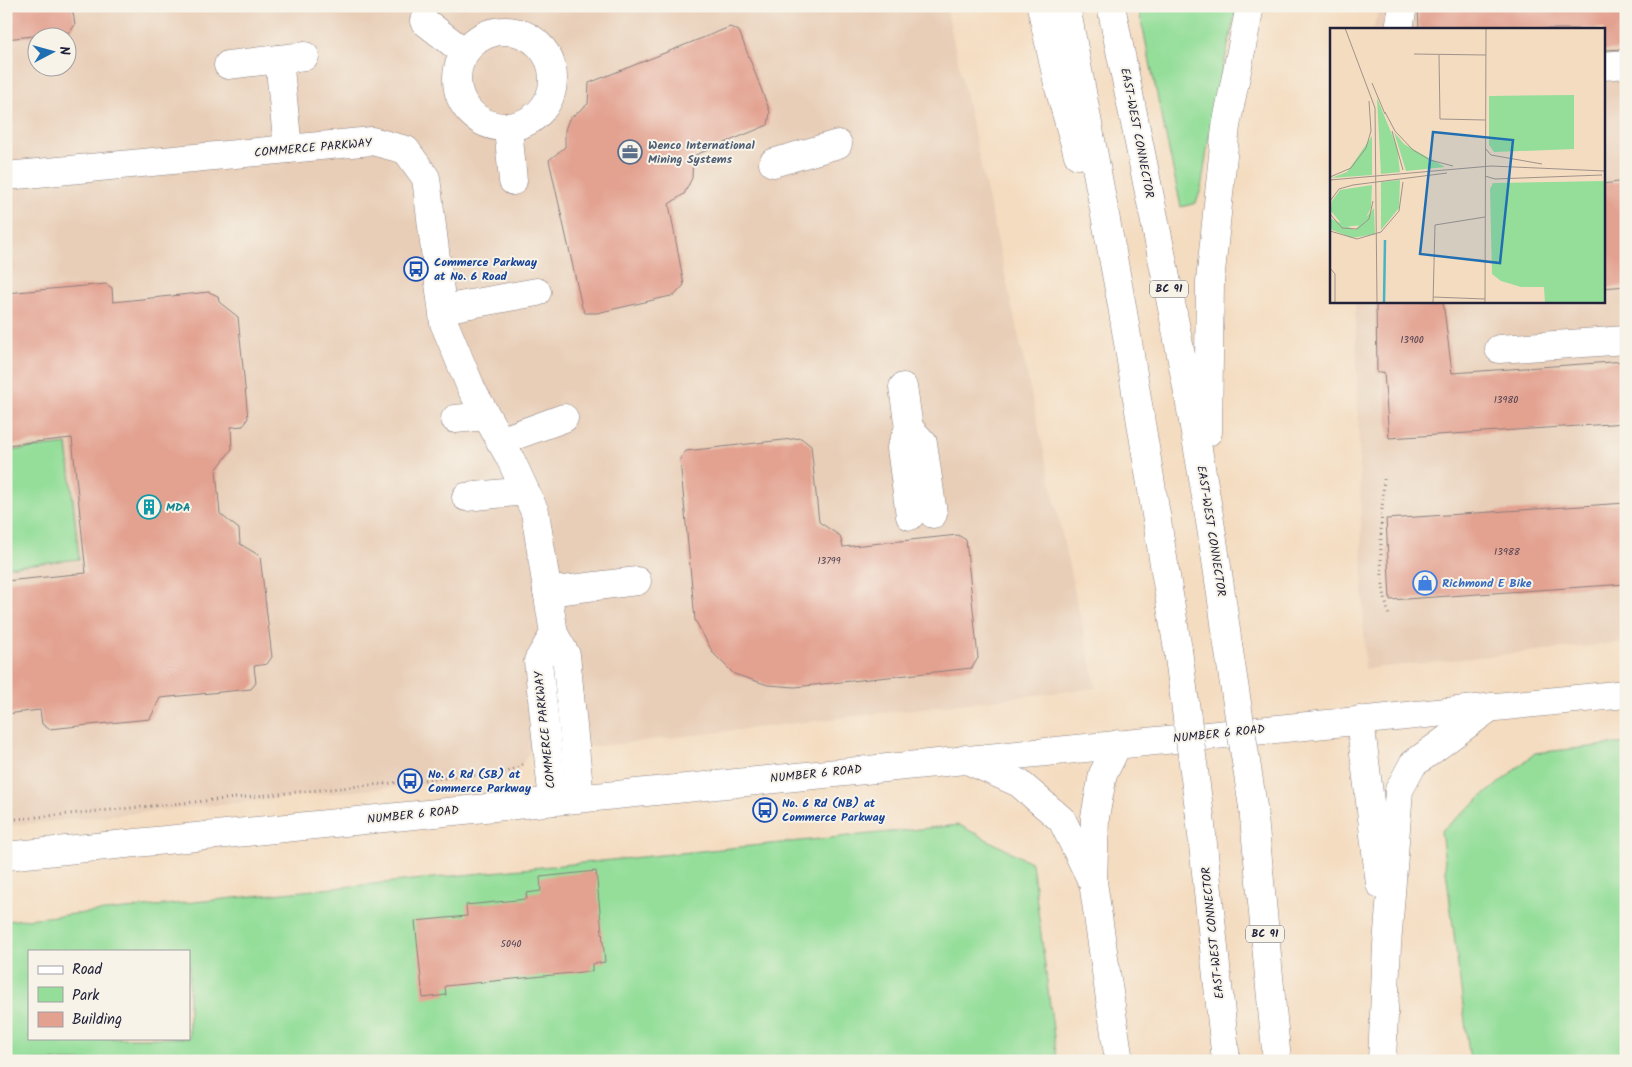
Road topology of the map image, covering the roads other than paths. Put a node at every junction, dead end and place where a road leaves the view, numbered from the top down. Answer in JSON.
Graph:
{"nodes":[{"id":1,"x":1041,"y":6,"type":"edge"},
{"id":2,"x":1066,"y":6,"type":"edge"},
{"id":3,"x":1111,"y":6,"type":"edge"},
{"id":4,"x":1250,"y":6,"type":"edge"},
{"id":5,"x":1403,"y":6,"type":"edge"},
{"id":6,"x":424,"y":21,"type":"dead end"},
{"id":7,"x":1399,"y":28,"type":"edge"},
{"id":8,"x":464,"y":52,"type":"junction"},
{"id":9,"x":306,"y":56,"type":"dead end"},
{"id":10,"x":279,"y":59,"type":"junction"},
{"id":11,"x":1626,"y":64,"type":"edge"},
{"id":12,"x":228,"y":65,"type":"dead end"},
{"id":13,"x":1604,"y":66,"type":"edge"},
{"id":14,"x":508,"y":127,"type":"junction"},
{"id":15,"x":838,"y":144,"type":"dead end"},
{"id":16,"x":288,"y":149,"type":"junction"},
{"id":17,"x":773,"y":163,"type":"dead end"},
{"id":18,"x":6,"y":176,"type":"edge"},
{"id":19,"x":513,"y":181,"type":"dead end"},
{"id":20,"x":537,"y":292,"type":"dead end"},
{"id":21,"x":1122,"y":306,"type":"junction"},
{"id":22,"x":443,"y":309,"type":"junction"},
{"id":23,"x":1626,"y":340,"type":"edge"},
{"id":24,"x":1499,"y":349,"type":"dead end"},
{"id":25,"x":903,"y":387,"type":"dead end"},
{"id":26,"x":486,"y":416,"type":"junction"},
{"id":27,"x":564,"y":418,"type":"dead end"},
{"id":28,"x":455,"y":419,"type":"dead end"},
{"id":29,"x":500,"y":440,"type":"junction"},
{"id":30,"x":525,"y":491,"type":"junction"},
{"id":31,"x":466,"y":497,"type":"dead end"},
{"id":32,"x":922,"y":515,"type":"dead end"},
{"id":33,"x":1219,"y":573,"type":"junction"},
{"id":34,"x":637,"y":581,"type":"dead end"},
{"id":35,"x":547,"y":592,"type":"junction"},
{"id":36,"x":554,"y":634,"type":"junction"},
{"id":37,"x":1626,"y":694,"type":"edge"},
{"id":38,"x":1491,"y":707,"type":"junction"},
{"id":39,"x":1360,"y":720,"type":"junction"},
{"id":40,"x":1118,"y":744,"type":"junction"},
{"id":41,"x":965,"y":759,"type":"junction"},
{"id":42,"x":580,"y":798,"type":"junction"},
{"id":43,"x":552,"y":801,"type":"junction"},
{"id":44,"x":6,"y":856,"type":"edge"},
{"id":45,"x":1093,"y":882,"type":"junction"},
{"id":46,"x":1387,"y":945,"type":"junction"},
{"id":47,"x":1119,"y":1061,"type":"edge"},
{"id":48,"x":1226,"y":1061,"type":"edge"},
{"id":49,"x":1277,"y":1061,"type":"edge"},
{"id":50,"x":1382,"y":1061,"type":"edge"}],
"edges":[{"from":1,"to":21,"type":"main road"},
{"from":2,"to":21,"type":"main road","name":"EAST-WEST CONNECTOR"},
{"from":3,"to":33,"type":"main road","name":"EAST-WEST CONNECTOR","number":"BC 91"},
{"from":4,"to":33,"type":"main road"},
{"from":5,"to":7,"type":"main road"},
{"from":6,"to":8,"type":"main road"},
{"from":8,"to":14,"type":"main road"},
{"from":8,"to":14,"type":"main road"},
{"from":9,"to":10,"type":"main road"},
{"from":10,"to":12,"type":"main road"},
{"from":10,"to":16,"type":"main road"},
{"from":11,"to":13,"type":"main road"},
{"from":14,"to":19,"type":"main road"},
{"from":15,"to":17,"type":"main road"},
{"from":16,"to":18,"type":"main road","name":"COMMERCE PARKWAY"},
{"from":16,"to":22,"type":"main road","name":"COMMERCE PARKWAY"},
{"from":20,"to":22,"type":"main road"},
{"from":21,"to":48,"type":"main road","name":"EAST-WEST CONNECTOR","bridge":true},
{"from":22,"to":26,"type":"main road","name":"COMMERCE PARKWAY"},
{"from":23,"to":24,"type":"main road"},
{"from":25,"to":32,"type":"main road"},
{"from":26,"to":28,"type":"main road"},
{"from":26,"to":29,"type":"main road","name":"COMMERCE PARKWAY"},
{"from":27,"to":29,"type":"main road"},
{"from":29,"to":30,"type":"main road","name":"COMMERCE PARKWAY"},
{"from":30,"to":31,"type":"main road"},
{"from":30,"to":35,"type":"main road","name":"COMMERCE PARKWAY"},
{"from":33,"to":49,"type":"main road","name":"EAST-WEST CONNECTOR","number":"BC 91","bridge":true},
{"from":34,"to":35,"type":"main road"},
{"from":35,"to":36,"type":"main road","name":"COMMERCE PARKWAY"},
{"from":36,"to":42,"type":"main road","name":"COMMERCE PARKWAY"},
{"from":36,"to":43,"type":"main road","name":"COMMERCE PARKWAY"},
{"from":37,"to":38,"type":"main road","name":"NUMBER 6 ROAD"},
{"from":38,"to":39,"type":"main road","name":"NUMBER 6 ROAD"},
{"from":38,"to":46,"type":"main road"},
{"from":39,"to":40,"type":"main road","name":"NUMBER 6 ROAD"},
{"from":39,"to":46,"type":"main road"},
{"from":40,"to":41,"type":"main road","name":"NUMBER 6 ROAD"},
{"from":40,"to":45,"type":"main road"},
{"from":41,"to":42,"type":"main road","name":"NUMBER 6 ROAD"},
{"from":41,"to":45,"type":"main road"},
{"from":42,"to":43,"type":"main road","name":"NUMBER 6 ROAD"},
{"from":43,"to":44,"type":"main road","name":"NUMBER 6 ROAD"},
{"from":45,"to":47,"type":"main road"},
{"from":46,"to":50,"type":"main road"}]}
